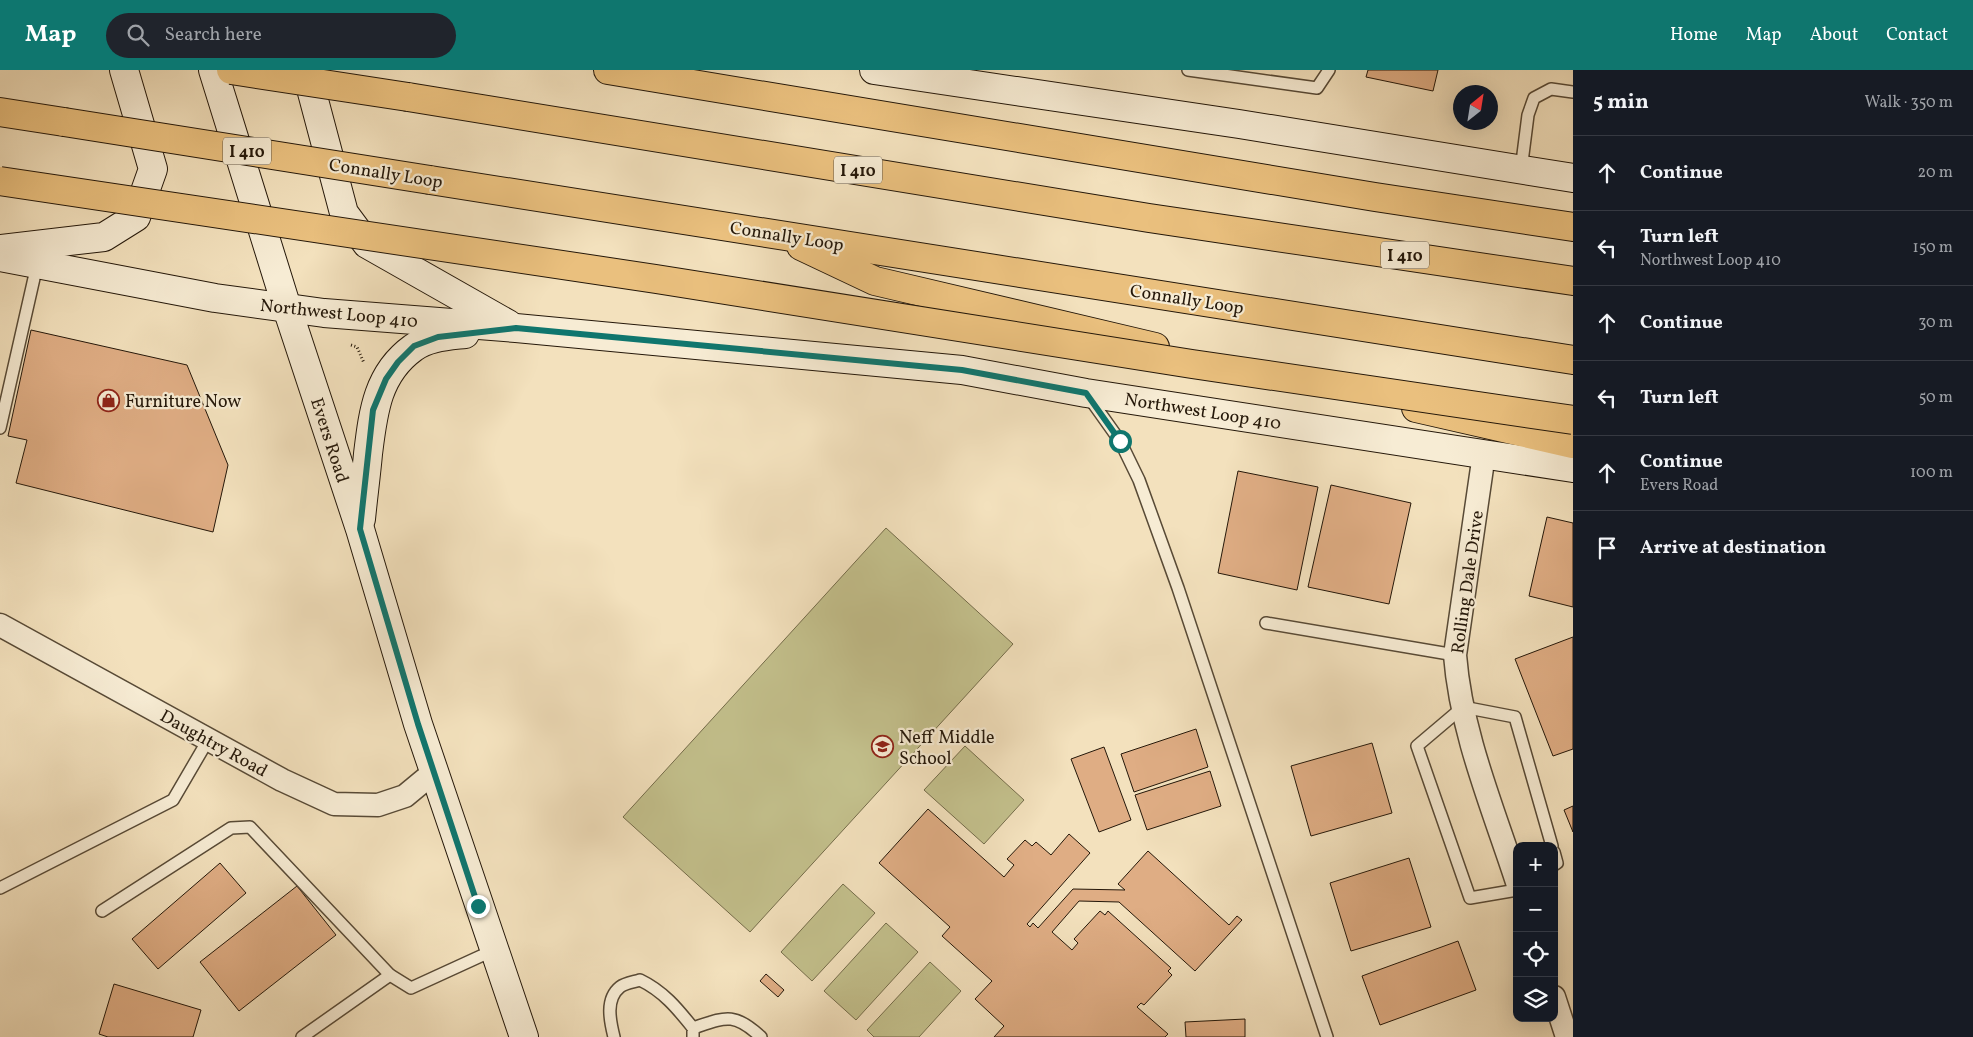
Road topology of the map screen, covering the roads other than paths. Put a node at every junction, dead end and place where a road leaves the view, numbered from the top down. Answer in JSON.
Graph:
{"nodes":[{"id":1,"x":124,"y":70,"type":"edge"},
{"id":2,"x":213,"y":70,"type":"edge"},
{"id":3,"x":231,"y":70,"type":"edge"},
{"id":4,"x":306,"y":70,"type":"edge"},
{"id":5,"x":608,"y":70,"type":"edge"},
{"id":6,"x":874,"y":70,"type":"edge"},
{"id":7,"x":1188,"y":70,"type":"edge"},
{"id":8,"x":1329,"y":70,"type":"edge"},
{"id":9,"x":1573,"y":92,"type":"edge"},
{"id":10,"x":0,"y":112,"type":"edge"},
{"id":11,"x":1521,"y":170,"type":"junction"},
{"id":12,"x":1573,"y":178,"type":"edge"},
{"id":13,"x":0,"y":181,"type":"edge"},
{"id":14,"x":1573,"y":227,"type":"edge"},
{"id":15,"x":775,"y":234,"type":"junction"},
{"id":16,"x":0,"y":249,"type":"edge"},
{"id":17,"x":0,"y":257,"type":"edge"},
{"id":18,"x":37,"y":265,"type":"junction"},
{"id":19,"x":1573,"y":269,"type":"edge"},
{"id":20,"x":1502,"y":270,"type":"junction"},
{"id":21,"x":1573,"y":281,"type":"edge"},
{"id":22,"x":287,"y":308,"type":"junction"},
{"id":23,"x":516,"y":328,"type":"junction"},
{"id":24,"x":1573,"y":360,"type":"edge"},
{"id":25,"x":1086,"y":393,"type":"junction"},
{"id":26,"x":1573,"y":420,"type":"edge"},
{"id":27,"x":0,"y":428,"type":"edge"},
{"id":28,"x":1573,"y":444,"type":"edge"},
{"id":29,"x":1484,"y":454,"type":"junction"},
{"id":30,"x":1573,"y":468,"type":"edge"},
{"id":31,"x":360,"y":529,"type":"junction"},
{"id":32,"x":1266,"y":622,"type":"dead end"},
{"id":33,"x":0,"y":625,"type":"edge"},
{"id":34,"x":1455,"y":655,"type":"junction"},
{"id":35,"x":1464,"y":708,"type":"junction"},
{"id":36,"x":208,"y":740,"type":"junction"},
{"id":37,"x":434,"y":772,"type":"junction"},
{"id":38,"x":1551,"y":842,"type":"edge"},
{"id":39,"x":1513,"y":870,"type":"edge"},
{"id":40,"x":0,"y":888,"type":"edge"},
{"id":41,"x":1513,"y":891,"type":"edge"},
{"id":42,"x":102,"y":911,"type":"dead end"},
{"id":43,"x":494,"y":950,"type":"junction"},
{"id":44,"x":390,"y":975,"type":"junction"},
{"id":45,"x":1558,"y":1006,"type":"edge"},
{"id":46,"x":1568,"y":1030,"type":"edge"},
{"id":47,"x":693,"y":1032,"type":"edge"},
{"id":48,"x":302,"y":1037,"type":"edge"},
{"id":49,"x":524,"y":1037,"type":"edge"},
{"id":50,"x":614,"y":1037,"type":"edge"},
{"id":51,"x":761,"y":1037,"type":"edge"},
{"id":52,"x":1327,"y":1037,"type":"edge"}],
"edges":[{"from":1,"to":16,"type":"main road"},
{"from":2,"to":22,"type":"main road","name":"Evers Road"},
{"from":3,"to":20,"type":"highway","number":"I 410","bridge":true},
{"from":4,"to":23,"type":"main road"},
{"from":5,"to":14,"type":"highway"},
{"from":6,"to":11,"type":"main road"},
{"from":7,"to":8,"type":"lane"},
{"from":9,"to":11,"type":"lane"},
{"from":10,"to":15,"type":"highway","name":"Connally Loop","number":"I 410","bridge":true},
{"from":11,"to":12,"type":"main road"},
{"from":13,"to":26,"type":"highway","bridge":true},
{"from":15,"to":24,"type":"highway","name":"Connally Loop","number":"I 410"},
{"from":15,"to":28,"type":"highway"},
{"from":17,"to":18,"type":"main road","name":"Northwest Loop 410"},
{"from":18,"to":22,"type":"main road","name":"Northwest Loop 410"},
{"from":18,"to":27,"type":"lane"},
{"from":19,"to":20,"type":"highway"},
{"from":20,"to":21,"type":"highway","number":"I 410"},
{"from":22,"to":23,"type":"main road","name":"Northwest Loop 410"},
{"from":22,"to":31,"type":"main road","name":"Evers Road"},
{"from":23,"to":25,"type":"main road","name":"Northwest Loop 410"},
{"from":23,"to":31,"type":"main road"},
{"from":25,"to":29,"type":"main road","name":"Northwest Loop 410"},
{"from":25,"to":52,"type":"lane"},
{"from":29,"to":30,"type":"main road","name":"Northwest Loop 410"},
{"from":29,"to":34,"type":"street","name":"Rolling Dale Drive"},
{"from":31,"to":37,"type":"main road","name":"Evers Road"},
{"from":32,"to":34,"type":"lane"},
{"from":33,"to":36,"type":"street","name":"Daughtry Road"},
{"from":34,"to":35,"type":"street","name":"Rolling Dale Drive"},
{"from":35,"to":38,"type":"lane"},
{"from":35,"to":39,"type":"street","name":"Rolling Dale Drive"},
{"from":35,"to":41,"type":"lane"},
{"from":36,"to":37,"type":"street","name":"Daughtry Road"},
{"from":36,"to":40,"type":"lane"},
{"from":37,"to":43,"type":"main road","name":"Evers Road"},
{"from":42,"to":44,"type":"lane"},
{"from":43,"to":44,"type":"lane"},
{"from":43,"to":49,"type":"main road","name":"Evers Road"},
{"from":44,"to":48,"type":"lane"},
{"from":45,"to":46,"type":"street"},
{"from":47,"to":50,"type":"lane"},
{"from":47,"to":51,"type":"lane"}]}
